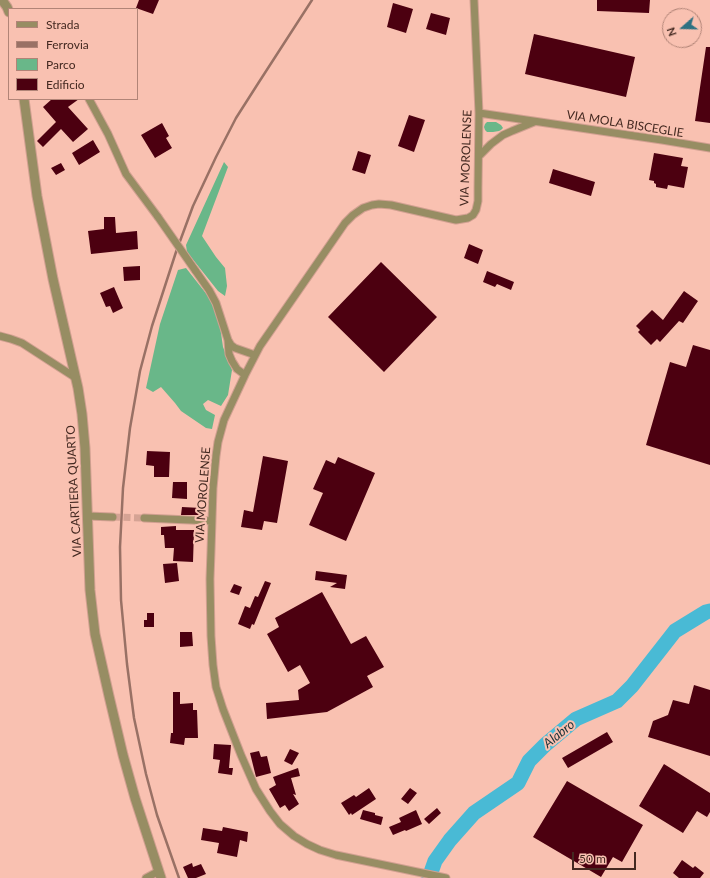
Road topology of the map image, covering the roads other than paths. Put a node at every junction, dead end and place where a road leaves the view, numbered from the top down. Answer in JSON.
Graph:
{"nodes":[{"id":1,"x":2,"y":0,"type":"edge"},
{"id":2,"x":474,"y":0,"type":"edge"},
{"id":3,"x":8,"y":10,"type":"edge"},
{"id":4,"x":24,"y":100,"type":"edge"},
{"id":5,"x":90,"y":100,"type":"edge"},
{"id":6,"x":479,"y":113,"type":"junction"},
{"id":7,"x":536,"y":122,"type":"junction"},
{"id":8,"x":710,"y":148,"type":"edge"},
{"id":9,"x":479,"y":156,"type":"junction"},
{"id":10,"x":0,"y":336,"type":"edge"},
{"id":11,"x":228,"y":340,"type":"junction"},
{"id":12,"x":255,"y":356,"type":"junction"},
{"id":13,"x":245,"y":375,"type":"junction"},
{"id":14,"x":76,"y":378,"type":"junction"},
{"id":15,"x":87,"y":516,"type":"junction"},
{"id":16,"x":114,"y":517,"type":"tunnel mouth"},
{"id":17,"x":144,"y":518,"type":"tunnel mouth"},
{"id":18,"x":212,"y":521,"type":"junction"},
{"id":19,"x":160,"y":875,"type":"edge"},
{"id":20,"x":146,"y":878,"type":"edge"},
{"id":21,"x":446,"y":878,"type":"edge"}],
"edges":[{"from":1,"to":3,"type":"street"},
{"from":2,"to":6,"type":"street","name":"VIA MOROLENSE"},
{"from":4,"to":14,"type":"street","name":"VIA CARTIERA QUARTO"},
{"from":5,"to":11,"type":"street","bridge":true},
{"from":6,"to":7,"type":"street","name":"VIA MOLA BISCEGLIE"},
{"from":6,"to":9,"type":"street","name":"VIA MOROLENSE"},
{"from":7,"to":8,"type":"street","name":"VIA MOLA BISCEGLIE"},
{"from":7,"to":9,"type":"street","name":"VIA MOLA BISCEGLIE"},
{"from":9,"to":12,"type":"street","name":"VIA MOROLENSE"},
{"from":10,"to":14,"type":"street"},
{"from":11,"to":12,"type":"street"},
{"from":11,"to":13,"type":"street"},
{"from":12,"to":13,"type":"street","name":"VIA MOROLENSE"},
{"from":13,"to":18,"type":"street","name":"VIA MOROLENSE"},
{"from":14,"to":15,"type":"street","name":"VIA CARTIERA QUARTO"},
{"from":15,"to":16,"type":"street"},
{"from":15,"to":19,"type":"street","name":"VIA CARTIERA QUARTO"},
{"from":17,"to":18,"type":"street"},
{"from":18,"to":21,"type":"street","name":"VIA MOROLENSE"},
{"from":19,"to":20,"type":"street"}]}
